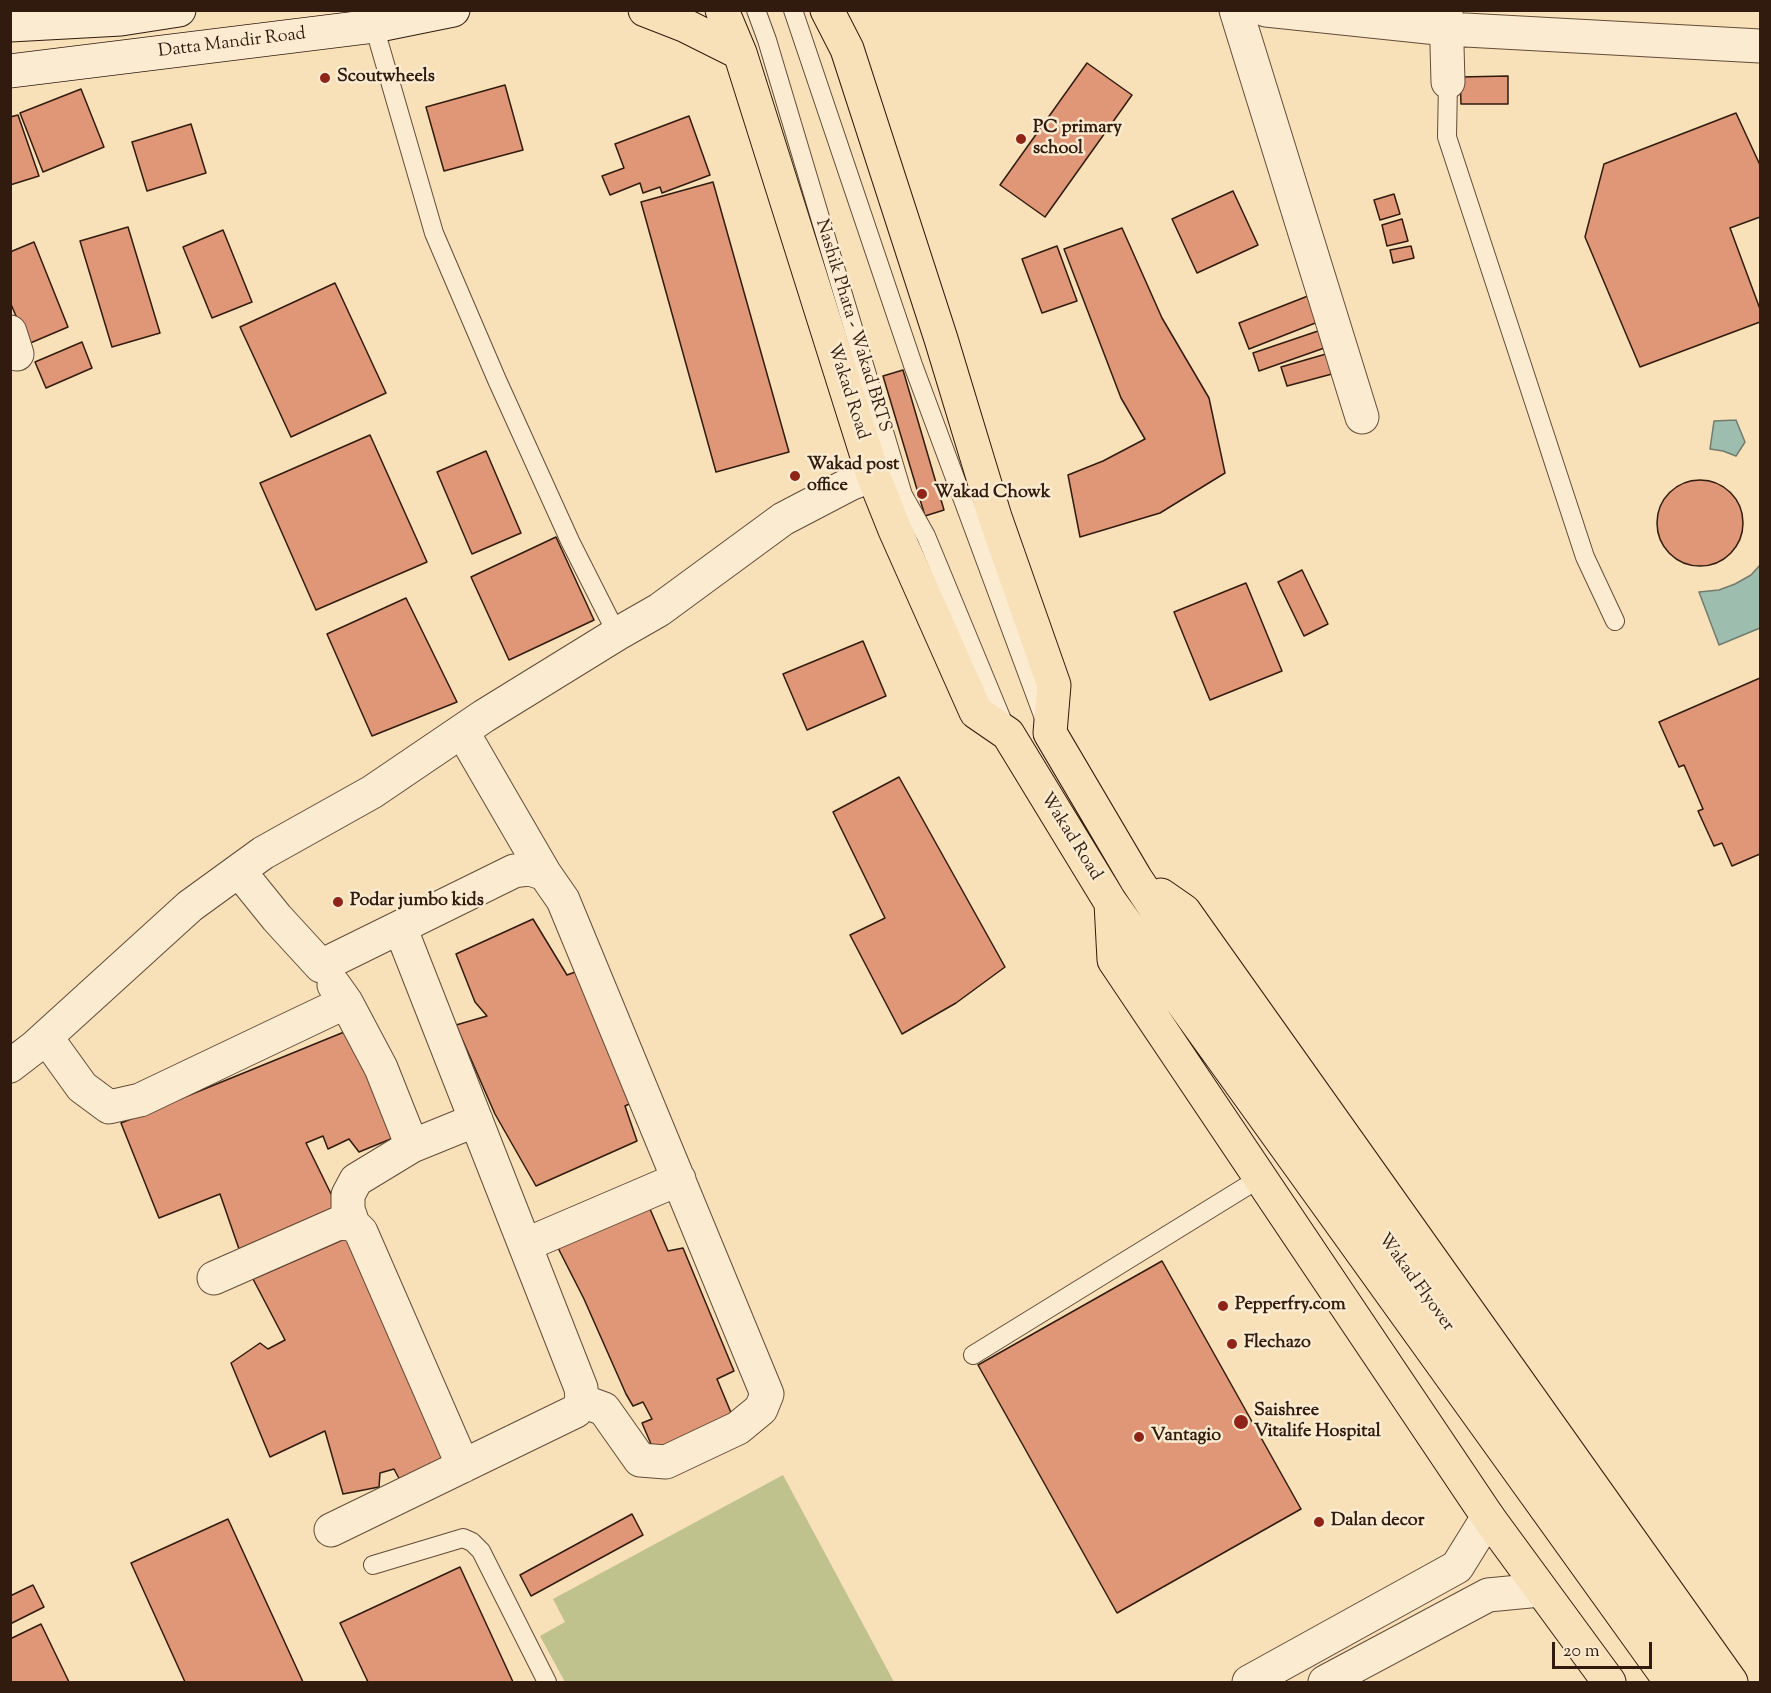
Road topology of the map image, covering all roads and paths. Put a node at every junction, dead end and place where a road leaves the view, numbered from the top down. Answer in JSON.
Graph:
{"nodes":[{"id":1,"x":179,"y":10,"type":"edge"},
{"id":2,"x":453,"y":10,"type":"edge"},
{"id":3,"x":645,"y":10,"type":"edge"},
{"id":4,"x":722,"y":10,"type":"edge"},
{"id":5,"x":756,"y":10,"type":"edge"},
{"id":6,"x":793,"y":10,"type":"edge"},
{"id":7,"x":827,"y":10,"type":"edge"},
{"id":8,"x":1236,"y":10,"type":"edge"},
{"id":9,"x":1266,"y":10,"type":"edge"},
{"id":10,"x":68,"y":16,"type":"edge"},
{"id":11,"x":1446,"y":20,"type":"edge"},
{"id":12,"x":10,"y":25,"type":"edge"},
{"id":13,"x":374,"y":26,"type":"junction"},
{"id":14,"x":1761,"y":46,"type":"edge"},
{"id":15,"x":740,"y":53,"type":"junction"},
{"id":16,"x":10,"y":70,"type":"edge"},
{"id":17,"x":1448,"y":82,"type":"joint"},
{"id":18,"x":1362,"y":417,"type":"dead end"},
{"id":19,"x":873,"y":475,"type":"junction"},
{"id":20,"x":1615,"y":621,"type":"dead end"},
{"id":21,"x":617,"y":633,"type":"junction"},
{"id":22,"x":462,"y":731,"type":"junction"},
{"id":23,"x":1050,"y":733,"type":"junction"},
{"id":24,"x":1008,"y":734,"type":"junction"},
{"id":25,"x":238,"y":871,"type":"junction"},
{"id":26,"x":545,"y":874,"type":"junction"},
{"id":27,"x":1136,"y":879,"type":"junction"},
{"id":28,"x":1111,"y":903,"type":"junction"},
{"id":29,"x":400,"y":927,"type":"junction"},
{"id":30,"x":1174,"y":963,"type":"junction"},
{"id":31,"x":321,"y":966,"type":"junction"},
{"id":32,"x":346,"y":1002,"type":"junction"},
{"id":33,"x":46,"y":1037,"type":"junction"},
{"id":34,"x":10,"y":1066,"type":"edge"},
{"id":35,"x":476,"y":1120,"type":"junction"},
{"id":36,"x":412,"y":1146,"type":"junction"},
{"id":37,"x":1260,"y":1178,"type":"junction"},
{"id":38,"x":679,"y":1179,"type":"junction"},
{"id":39,"x":353,"y":1224,"type":"junction"},
{"id":40,"x":525,"y":1245,"type":"junction"},
{"id":41,"x":214,"y":1278,"type":"dead end"},
{"id":42,"x":973,"y":1355,"type":"dead end"},
{"id":43,"x":582,"y":1401,"type":"junction"},
{"id":44,"x":463,"y":1466,"type":"junction"},
{"id":45,"x":1488,"y":1517,"type":"junction"},
{"id":46,"x":331,"y":1530,"type":"dead end"},
{"id":47,"x":373,"y":1565,"type":"dead end"},
{"id":48,"x":1540,"y":1590,"type":"junction"},
{"id":49,"x":547,"y":1683,"type":"edge"},
{"id":50,"x":1249,"y":1683,"type":"edge"},
{"id":51,"x":1326,"y":1683,"type":"edge"},
{"id":52,"x":1609,"y":1683,"type":"edge"},
{"id":53,"x":1671,"y":1683,"type":"edge"},
{"id":54,"x":1699,"y":1683,"type":"edge"},
{"id":55,"x":1731,"y":1683,"type":"edge"}],
"edges":[{"from":1,"to":10,"type":"street"},
{"from":2,"to":13,"type":"street","name":"Datta Mandir Road"},
{"from":3,"to":15,"type":"main road"},
{"from":4,"to":15,"type":"main road","name":"Wakad Road"},
{"from":5,"to":24,"type":"lane","name":"Nashik Phata - Wakad BRTS"},
{"from":6,"to":23,"type":"lane"},
{"from":7,"to":23,"type":"main road"},
{"from":8,"to":18,"type":"street"},
{"from":9,"to":11,"type":"street"},
{"from":10,"to":12,"type":"street"},
{"from":11,"to":14,"type":"street"},
{"from":11,"to":17,"type":"street"},
{"from":13,"to":16,"type":"street","name":"Datta Mandir Road"},
{"from":13,"to":21,"type":"lane"},
{"from":15,"to":19,"type":"main road","name":"Wakad Road"},
{"from":17,"to":20,"type":"lane"},
{"from":19,"to":21,"type":"street"},
{"from":19,"to":24,"type":"main road","name":"Wakad Road"},
{"from":21,"to":22,"type":"street"},
{"from":22,"to":25,"type":"street"},
{"from":22,"to":26,"type":"street"},
{"from":23,"to":27,"type":"main road","name":"Wakad Road"},
{"from":24,"to":28,"type":"main road","name":"Wakad Road"},
{"from":25,"to":31,"type":"street"},
{"from":25,"to":33,"type":"street"},
{"from":26,"to":29,"type":"street"},
{"from":26,"to":38,"type":"street"},
{"from":27,"to":30,"type":"main road","name":"Wakad Flyover"},
{"from":27,"to":55,"type":"main road"},
{"from":28,"to":30,"type":"main road","name":"Wakad Flyover"},
{"from":28,"to":37,"type":"main road"},
{"from":29,"to":31,"type":"street"},
{"from":29,"to":35,"type":"street"},
{"from":30,"to":53,"type":"main road","name":"Wakad Flyover"},
{"from":30,"to":54,"type":"main road","name":"Wakad Flyover"},
{"from":31,"to":32,"type":"street"},
{"from":32,"to":33,"type":"street"},
{"from":32,"to":36,"type":"street"},
{"from":33,"to":34,"type":"street"},
{"from":35,"to":36,"type":"street"},
{"from":35,"to":40,"type":"street"},
{"from":36,"to":39,"type":"street"},
{"from":37,"to":42,"type":"lane"},
{"from":37,"to":45,"type":"main road"},
{"from":38,"to":40,"type":"street"},
{"from":38,"to":43,"type":"street"},
{"from":39,"to":41,"type":"street"},
{"from":39,"to":44,"type":"street"},
{"from":40,"to":43,"type":"street"},
{"from":43,"to":44,"type":"street"},
{"from":44,"to":46,"type":"street"},
{"from":45,"to":48,"type":"main road"},
{"from":45,"to":50,"type":"street"},
{"from":47,"to":49,"type":"lane"},
{"from":48,"to":51,"type":"street"},
{"from":48,"to":52,"type":"main road"}]}
